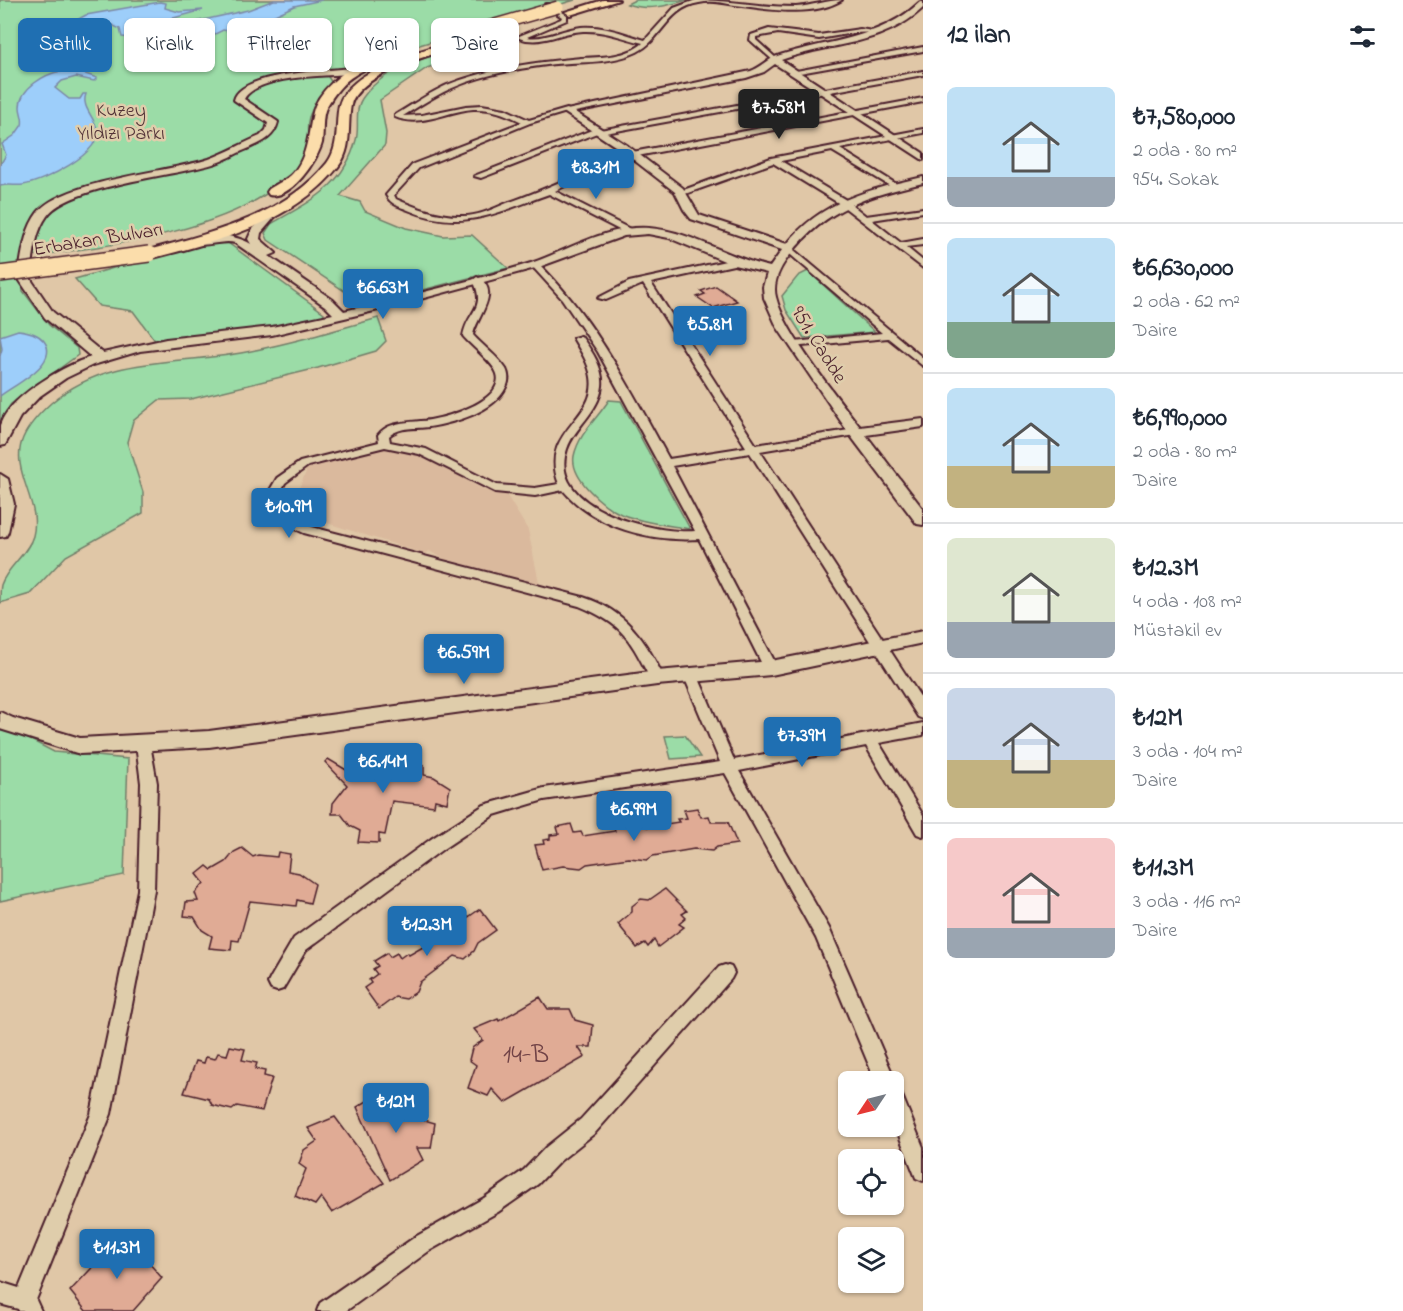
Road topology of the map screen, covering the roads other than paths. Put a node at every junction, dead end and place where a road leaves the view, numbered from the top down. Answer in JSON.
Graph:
{"nodes":[{"id":1,"x":586,"y":0,"type":"edge"},
{"id":2,"x":614,"y":0,"type":"edge"},
{"id":3,"x":839,"y":0,"type":"edge"},
{"id":4,"x":728,"y":1,"type":"edge"},
{"id":5,"x":922,"y":5,"type":"edge"},
{"id":6,"x":553,"y":6,"type":"junction"},
{"id":7,"x":876,"y":32,"type":"junction"},
{"id":8,"x":647,"y":42,"type":"junction"},
{"id":9,"x":419,"y":47,"type":"edge"},
{"id":10,"x":923,"y":49,"type":"edge"},
{"id":11,"x":775,"y":60,"type":"junction"},
{"id":12,"x":344,"y":72,"type":"edge"},
{"id":13,"x":351,"y":72,"type":"edge"},
{"id":14,"x":794,"y":72,"type":"junction"},
{"id":15,"x":923,"y":73,"type":"edge"},
{"id":16,"x":824,"y":91,"type":"junction"},
{"id":17,"x":923,"y":100,"type":"edge"},
{"id":18,"x":567,"y":111,"type":"junction"},
{"id":19,"x":857,"y":113,"type":"junction"},
{"id":20,"x":528,"y":122,"type":"junction"},
{"id":21,"x":598,"y":131,"type":"junction"},
{"id":22,"x":923,"y":131,"type":"edge"},
{"id":23,"x":895,"y":137,"type":"junction"},
{"id":24,"x":834,"y":149,"type":"junction"},
{"id":25,"x":630,"y":155,"type":"junction"},
{"id":26,"x":923,"y":157,"type":"edge"},
{"id":27,"x":774,"y":160,"type":"junction"},
{"id":28,"x":478,"y":176,"type":"dead end"},
{"id":29,"x":923,"y":180,"type":"edge"},
{"id":30,"x":895,"y":187,"type":"junction"},
{"id":31,"x":549,"y":191,"type":"junction"},
{"id":32,"x":682,"y":192,"type":"junction"},
{"id":33,"x":843,"y":202,"type":"junction"},
{"id":34,"x":276,"y":210,"type":"junction"},
{"id":35,"x":923,"y":210,"type":"edge"},
{"id":36,"x":865,"y":219,"type":"junction"},
{"id":37,"x":629,"y":232,"type":"junction"},
{"id":38,"x":195,"y":242,"type":"junction"},
{"id":39,"x":923,"y":242,"type":"edge"},
{"id":40,"x":899,"y":246,"type":"junction"},
{"id":41,"x":148,"y":248,"type":"junction"},
{"id":42,"x":788,"y":248,"type":"junction"},
{"id":43,"x":0,"y":262,"type":"edge"},
{"id":44,"x":735,"y":262,"type":"junction"},
{"id":45,"x":535,"y":265,"type":"junction"},
{"id":46,"x":923,"y":265,"type":"edge"},
{"id":47,"x":773,"y":271,"type":"junction"},
{"id":48,"x":0,"y":274,"type":"edge"},
{"id":49,"x":477,"y":280,"type":"junction"},
{"id":50,"x":645,"y":281,"type":"junction"},
{"id":51,"x":603,"y":298,"type":"dead end"},
{"id":52,"x":356,"y":311,"type":"junction"},
{"id":53,"x":341,"y":315,"type":"junction"},
{"id":54,"x":890,"y":335,"type":"junction"},
{"id":55,"x":578,"y":338,"type":"dead end"},
{"id":56,"x":794,"y":345,"type":"junction"},
{"id":57,"x":101,"y":358,"type":"junction"},
{"id":58,"x":923,"y":363,"type":"edge"},
{"id":59,"x":5,"y":421,"type":"edge"},
{"id":60,"x":923,"y":423,"type":"edge"},
{"id":61,"x":855,"y":432,"type":"junction"},
{"id":62,"x":0,"y":442,"type":"edge"},
{"id":63,"x":385,"y":444,"type":"junction"},
{"id":64,"x":752,"y":448,"type":"junction"},
{"id":65,"x":667,"y":463,"type":"junction"},
{"id":66,"x":0,"y":478,"type":"edge"},
{"id":67,"x":566,"y":486,"type":"junction"},
{"id":68,"x":923,"y":520,"type":"edge"},
{"id":69,"x":0,"y":532,"type":"edge"},
{"id":70,"x":701,"y":535,"type":"junction"},
{"id":71,"x":923,"y":637,"type":"edge"},
{"id":72,"x":881,"y":646,"type":"junction"},
{"id":73,"x":771,"y":668,"type":"junction"},
{"id":74,"x":690,"y":674,"type":"junction"},
{"id":75,"x":657,"y":678,"type":"junction"},
{"id":76,"x":923,"y":713,"type":"edge"},
{"id":77,"x":0,"y":719,"type":"edge"},
{"id":78,"x":923,"y":729,"type":"edge"},
{"id":79,"x":869,"y":739,"type":"junction"},
{"id":80,"x":143,"y":744,"type":"junction"},
{"id":81,"x":729,"y":766,"type":"junction"},
{"id":82,"x":923,"y":829,"type":"edge"},
{"id":83,"x":725,"y":973,"type":"dead end"},
{"id":84,"x":277,"y":982,"type":"dead end"},
{"id":85,"x":881,"y":1071,"type":"edge"},
{"id":86,"x":904,"y":1125,"type":"edge"},
{"id":87,"x":923,"y":1171,"type":"edge"},
{"id":88,"x":0,"y":1293,"type":"edge"},
{"id":89,"x":27,"y":1306,"type":"edge"},
{"id":90,"x":328,"y":1311,"type":"edge"}],
"edges":[{"from":1,"to":6,"type":"highway"},
{"from":2,"to":34,"type":"highway","name":"Erbakan Bulvarı"},
{"from":3,"to":4,"type":"street"},
{"from":4,"to":8,"type":"street"},
{"from":5,"to":7,"type":"street"},
{"from":6,"to":8,"type":"street"},
{"from":6,"to":9,"type":"highway","bridge":true},
{"from":7,"to":11,"type":"street"},
{"from":7,"to":11,"type":"street"},
{"from":8,"to":20,"type":"street"},
{"from":10,"to":14,"type":"street"},
{"from":11,"to":14,"type":"street"},
{"from":11,"to":18,"type":"street"},
{"from":12,"to":57,"type":"street"},
{"from":13,"to":41,"type":"highway","name":"Erbakan Bulvarı"},
{"from":14,"to":16,"type":"street"},
{"from":15,"to":16,"type":"street"},
{"from":16,"to":19,"type":"street"},
{"from":16,"to":21,"type":"street"},
{"from":17,"to":19,"type":"street"},
{"from":18,"to":20,"type":"street"},
{"from":18,"to":21,"type":"street"},
{"from":19,"to":23,"type":"street"},
{"from":19,"to":25,"type":"street"},
{"from":20,"to":31,"type":"street"},
{"from":21,"to":25,"type":"street"},
{"from":21,"to":28,"type":"street"},
{"from":22,"to":23,"type":"street"},
{"from":23,"to":24,"type":"street"},
{"from":23,"to":26,"type":"street"},
{"from":24,"to":27,"type":"street"},
{"from":24,"to":30,"type":"street"},
{"from":25,"to":31,"type":"street"},
{"from":25,"to":32,"type":"street"},
{"from":27,"to":32,"type":"street"},
{"from":27,"to":33,"type":"street"},
{"from":29,"to":30,"type":"street"},
{"from":30,"to":33,"type":"street"},
{"from":31,"to":37,"type":"street"},
{"from":32,"to":42,"type":"street"},
{"from":33,"to":36,"type":"street"},
{"from":33,"to":42,"type":"street"},
{"from":34,"to":38,"type":"highway","name":"Erbakan Bulvarı"},
{"from":34,"to":52,"type":"street"},
{"from":35,"to":36,"type":"street"},
{"from":36,"to":40,"type":"street"},
{"from":37,"to":44,"type":"street"},
{"from":37,"to":45,"type":"street"},
{"from":38,"to":41,"type":"highway","name":"Erbakan Bulvarı"},
{"from":38,"to":53,"type":"street"},
{"from":39,"to":40,"type":"street"},
{"from":40,"to":46,"type":"street"},
{"from":41,"to":43,"type":"highway","name":"Erbakan Bulvarı"},
{"from":41,"to":48,"type":"highway","name":"Erbakan Bulvarı","bridge":true},
{"from":42,"to":47,"type":"street"},
{"from":42,"to":54,"type":"street"},
{"from":44,"to":47,"type":"street"},
{"from":44,"to":50,"type":"street"},
{"from":45,"to":49,"type":"street"},
{"from":45,"to":65,"type":"street"},
{"from":47,"to":56,"type":"street","name":"951. Cadde"},
{"from":49,"to":52,"type":"street"},
{"from":49,"to":63,"type":"street"},
{"from":50,"to":51,"type":"street"},
{"from":50,"to":64,"type":"street"},
{"from":52,"to":53,"type":"street"},
{"from":53,"to":57,"type":"street"},
{"from":54,"to":56,"type":"street"},
{"from":54,"to":58,"type":"street"},
{"from":55,"to":67,"type":"street"},
{"from":56,"to":61,"type":"street","name":"951. Cadde"},
{"from":57,"to":59,"type":"street"},
{"from":59,"to":62,"type":"street"},
{"from":60,"to":61,"type":"street"},
{"from":61,"to":64,"type":"street"},
{"from":61,"to":68,"type":"street","name":"951. Cadde"},
{"from":63,"to":67,"type":"street"},
{"from":63,"to":75,"type":"street"},
{"from":64,"to":65,"type":"street"},
{"from":64,"to":72,"type":"street"},
{"from":65,"to":70,"type":"street"},
{"from":66,"to":69,"type":"street"},
{"from":67,"to":70,"type":"street"},
{"from":70,"to":73,"type":"street"},
{"from":71,"to":72,"type":"street"},
{"from":72,"to":73,"type":"street"},
{"from":72,"to":76,"type":"street"},
{"from":73,"to":74,"type":"street"},
{"from":74,"to":75,"type":"street"},
{"from":74,"to":81,"type":"street"},
{"from":75,"to":80,"type":"street"},
{"from":77,"to":80,"type":"street"},
{"from":78,"to":79,"type":"street"},
{"from":79,"to":81,"type":"street"},
{"from":79,"to":82,"type":"street"},
{"from":80,"to":89,"type":"street"},
{"from":81,"to":84,"type":"street"},
{"from":81,"to":85,"type":"street"},
{"from":83,"to":90,"type":"street"},
{"from":86,"to":87,"type":"street"},
{"from":88,"to":89,"type":"street"}]}
